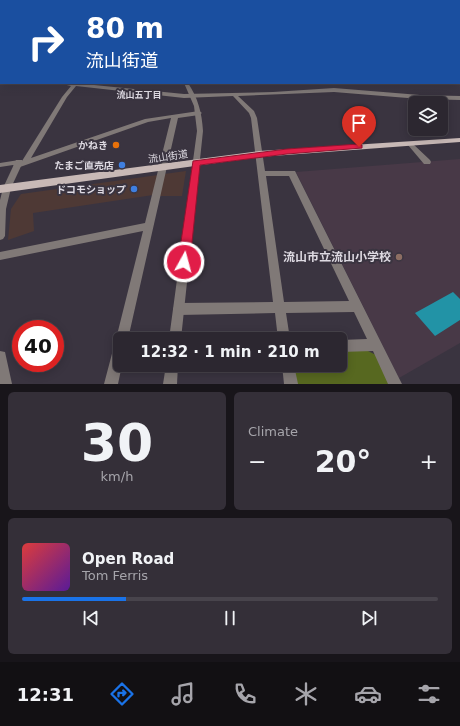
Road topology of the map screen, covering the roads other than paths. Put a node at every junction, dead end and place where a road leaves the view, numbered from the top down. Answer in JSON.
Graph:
{"nodes":[{"id":1,"x":67,"y":84,"type":"edge"},
{"id":2,"x":187,"y":84,"type":"edge"},
{"id":3,"x":326,"y":84,"type":"edge"},
{"id":4,"x":74,"y":85,"type":"junction"},
{"id":5,"x":330,"y":90,"type":"junction"},
{"id":6,"x":234,"y":95,"type":"junction"},
{"id":7,"x":193,"y":96,"type":"junction"},
{"id":8,"x":460,"y":98,"type":"edge"},
{"id":9,"x":199,"y":113,"type":"junction"},
{"id":10,"x":175,"y":116,"type":"junction"},
{"id":11,"x":460,"y":140,"type":"edge"},
{"id":12,"x":410,"y":144,"type":"junction"},
{"id":13,"x":259,"y":154,"type":"junction"},
{"id":14,"x":427,"y":162,"type":"dead end"},
{"id":15,"x":20,"y":163,"type":"junction"},
{"id":16,"x":196,"y":163,"type":"junction"},
{"id":17,"x":0,"y":165,"type":"edge"},
{"id":18,"x":163,"y":168,"type":"junction"},
{"id":19,"x":262,"y":174,"type":"junction"},
{"id":20,"x":4,"y":189,"type":"edge"},
{"id":21,"x":149,"y":226,"type":"junction"},
{"id":22,"x":0,"y":236,"type":"edge"},
{"id":23,"x":0,"y":256,"type":"edge"},
{"id":24,"x":357,"y":306,"type":"junction"},
{"id":25,"x":280,"y":308,"type":"junction"},
{"id":26,"x":179,"y":309,"type":"junction"},
{"id":27,"x":124,"y":332,"type":"edge"},
{"id":28,"x":176,"y":332,"type":"edge"},
{"id":29,"x":283,"y":332,"type":"edge"},
{"id":30,"x":376,"y":345,"type":"junction"},
{"id":31,"x":347,"y":346,"type":"edge"},
{"id":32,"x":0,"y":356,"type":"edge"},
{"id":33,"x":114,"y":372,"type":"edge"},
{"id":34,"x":171,"y":372,"type":"edge"},
{"id":35,"x":289,"y":372,"type":"edge"},
{"id":36,"x":5,"y":384,"type":"edge"},
{"id":37,"x":111,"y":384,"type":"edge"},
{"id":38,"x":170,"y":384,"type":"edge"},
{"id":39,"x":290,"y":384,"type":"edge"},
{"id":40,"x":395,"y":384,"type":"edge"}],
"edges":[{"from":1,"to":4,"type":"street"},
{"from":2,"to":7,"type":"street"},
{"from":3,"to":5,"type":"street"},
{"from":4,"to":7,"type":"street"},
{"from":4,"to":15,"type":"street"},
{"from":5,"to":6,"type":"street"},
{"from":5,"to":8,"type":"street"},
{"from":6,"to":7,"type":"street"},
{"from":6,"to":13,"type":"street"},
{"from":7,"to":9,"type":"street"},
{"from":9,"to":10,"type":"street"},
{"from":9,"to":16,"type":"street"},
{"from":10,"to":15,"type":"street"},
{"from":10,"to":18,"type":"street"},
{"from":11,"to":12,"type":"main road","name":"流山街道"},
{"from":12,"to":13,"type":"main road","name":"流山街道"},
{"from":12,"to":14,"type":"street"},
{"from":13,"to":16,"type":"main road","name":"流山街道"},
{"from":13,"to":19,"type":"street"},
{"from":15,"to":17,"type":"street"},
{"from":15,"to":20,"type":"street"},
{"from":16,"to":18,"type":"main road","name":"流山街道"},
{"from":16,"to":26,"type":"street"},
{"from":18,"to":20,"type":"main road","name":"流山街道"},
{"from":18,"to":21,"type":"street"},
{"from":19,"to":24,"type":"street"},
{"from":19,"to":25,"type":"street"},
{"from":20,"to":22,"type":"street"},
{"from":21,"to":23,"type":"street"},
{"from":21,"to":27,"type":"street"},
{"from":24,"to":25,"type":"street"},
{"from":24,"to":30,"type":"street"},
{"from":25,"to":26,"type":"street"},
{"from":25,"to":29,"type":"street"},
{"from":26,"to":28,"type":"street"},
{"from":30,"to":31,"type":"street"},
{"from":30,"to":40,"type":"street"},
{"from":32,"to":36,"type":"street"},
{"from":33,"to":37,"type":"street"},
{"from":34,"to":38,"type":"street"},
{"from":35,"to":39,"type":"street"}]}
